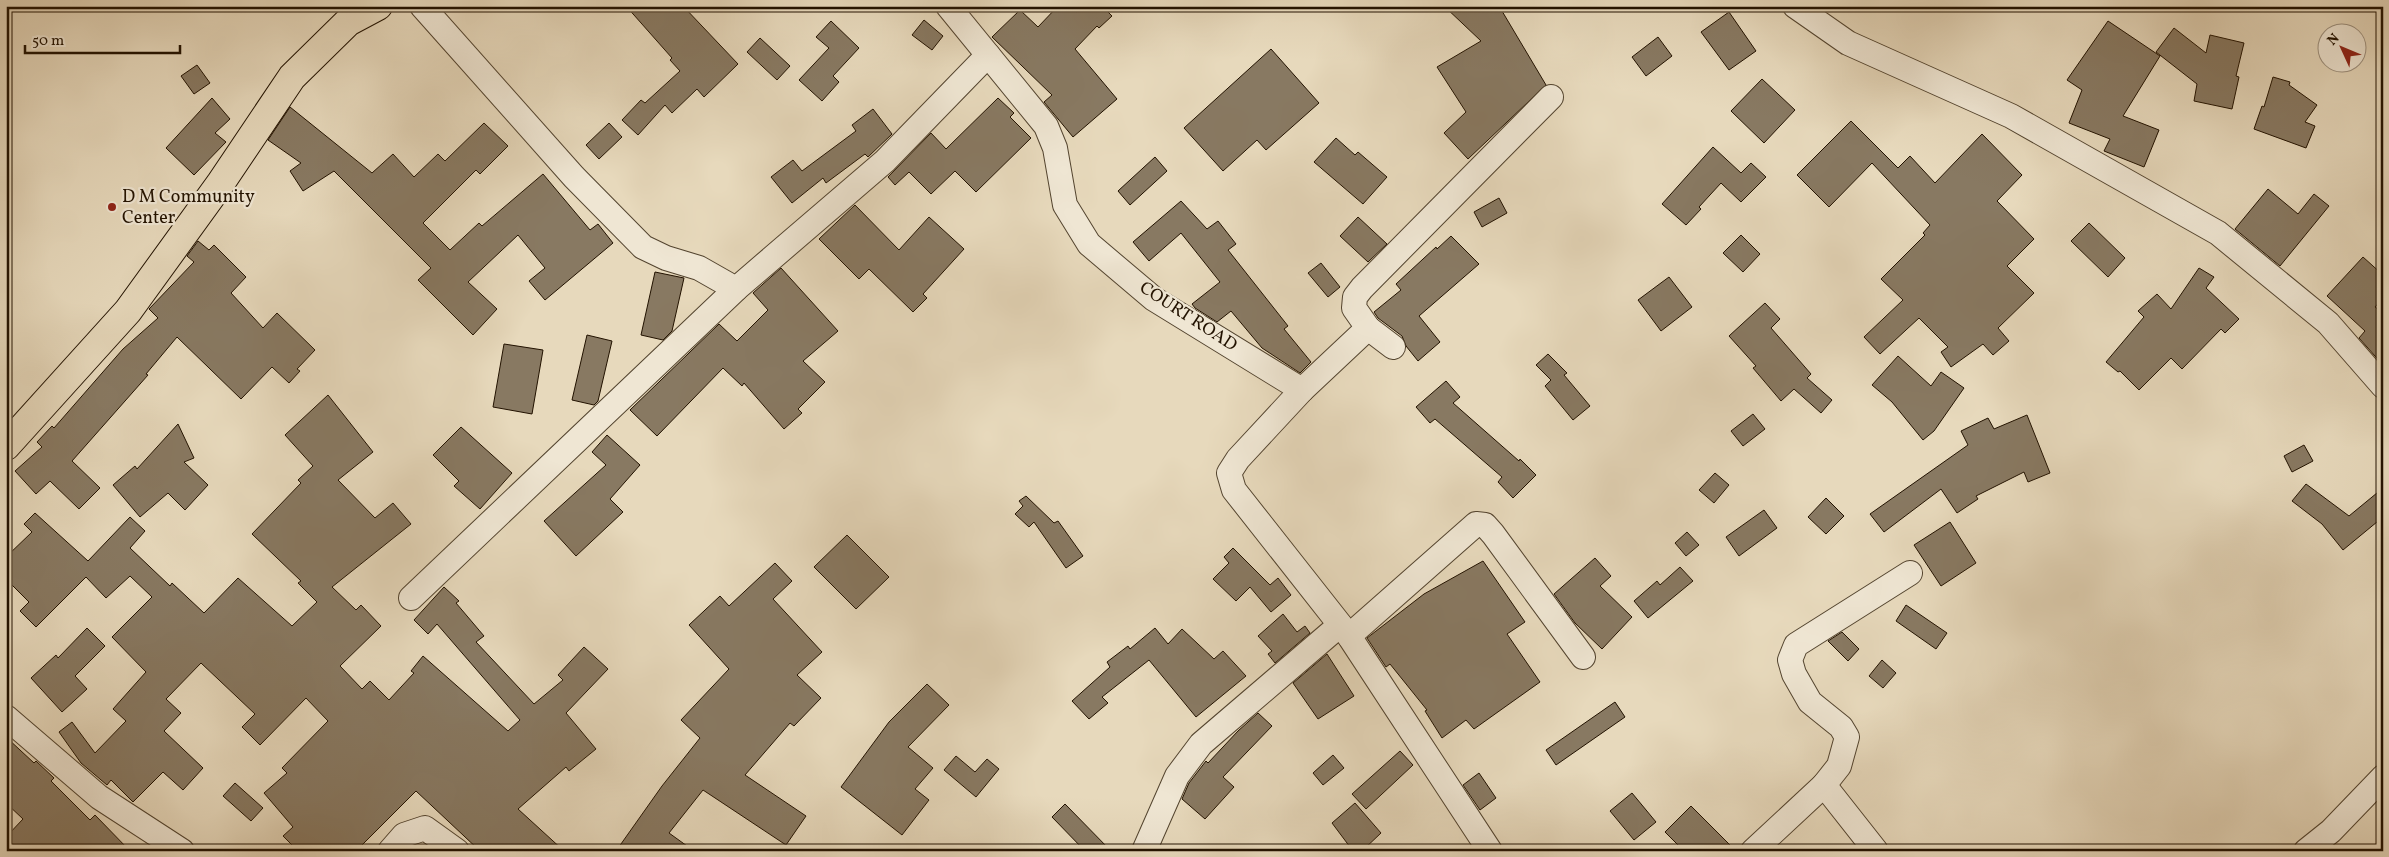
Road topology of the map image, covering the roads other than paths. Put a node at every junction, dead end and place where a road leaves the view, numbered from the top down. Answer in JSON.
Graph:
{"nodes":[{"id":1,"x":378,"y":6,"type":"edge"},
{"id":2,"x":422,"y":6,"type":"edge"},
{"id":3,"x":948,"y":6,"type":"edge"},
{"id":4,"x":1795,"y":6,"type":"edge"},
{"id":5,"x":988,"y":55,"type":"junction"},
{"id":6,"x":1551,"y":97,"type":"dead end"},
{"id":7,"x":736,"y":289,"type":"junction"},
{"id":8,"x":1368,"y":328,"type":"junction"},
{"id":9,"x":1393,"y":347,"type":"dead end"},
{"id":10,"x":2383,"y":386,"type":"edge"},
{"id":11,"x":1302,"y":390,"type":"junction"},
{"id":12,"x":6,"y":446,"type":"edge"},
{"id":13,"x":1910,"y":574,"type":"dead end"},
{"id":14,"x":411,"y":598,"type":"dead end"},
{"id":15,"x":1345,"y":630,"type":"junction"},
{"id":16,"x":1583,"y":657,"type":"dead end"},
{"id":17,"x":6,"y":717,"type":"edge"},
{"id":18,"x":2383,"y":778,"type":"edge"},
{"id":19,"x":1824,"y":785,"type":"junction"},
{"id":20,"x":182,"y":851,"type":"edge"},
{"id":21,"x":390,"y":851,"type":"edge"},
{"id":22,"x":457,"y":851,"type":"edge"},
{"id":23,"x":1144,"y":851,"type":"edge"},
{"id":24,"x":1490,"y":851,"type":"edge"},
{"id":25,"x":1753,"y":851,"type":"edge"},
{"id":26,"x":1876,"y":851,"type":"edge"},
{"id":27,"x":2306,"y":851,"type":"edge"}],
"edges":[{"from":1,"to":12,"type":"highway"},
{"from":2,"to":7,"type":"street"},
{"from":3,"to":5,"type":"street","name":"COURT ROAD"},
{"from":4,"to":10,"type":"street"},
{"from":5,"to":7,"type":"street"},
{"from":5,"to":11,"type":"street","name":"COURT ROAD"},
{"from":6,"to":8,"type":"street"},
{"from":7,"to":14,"type":"street"},
{"from":8,"to":9,"type":"street"},
{"from":8,"to":11,"type":"street"},
{"from":11,"to":15,"type":"street"},
{"from":13,"to":19,"type":"street"},
{"from":15,"to":16,"type":"street"},
{"from":15,"to":23,"type":"street"},
{"from":15,"to":24,"type":"street"},
{"from":17,"to":20,"type":"street"},
{"from":18,"to":27,"type":"street"},
{"from":19,"to":25,"type":"street"},
{"from":19,"to":26,"type":"street"},
{"from":21,"to":22,"type":"street"}]}
